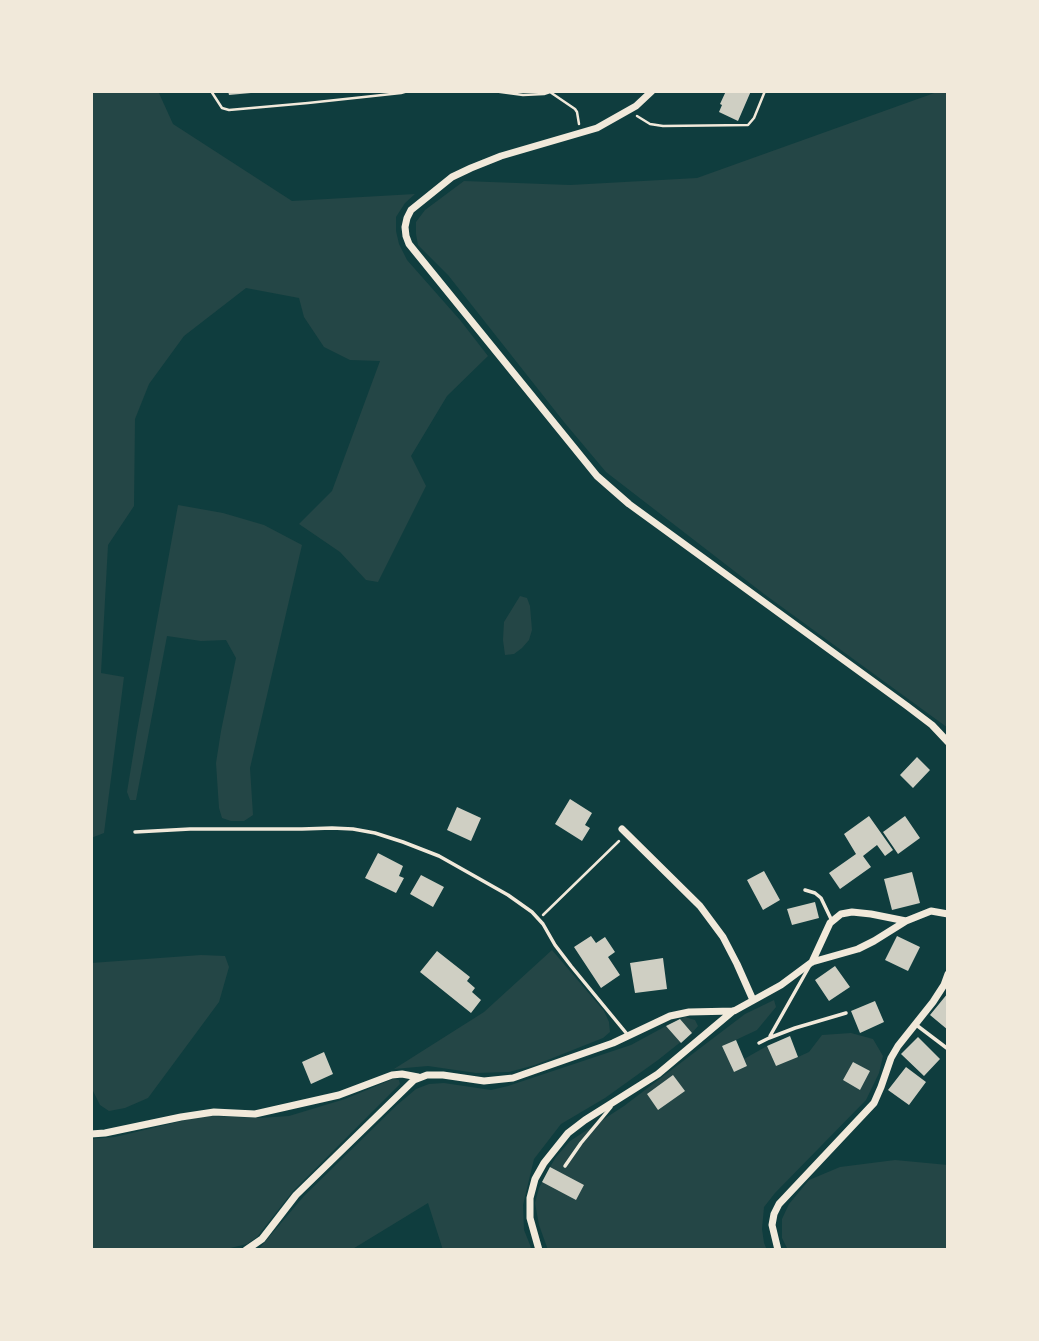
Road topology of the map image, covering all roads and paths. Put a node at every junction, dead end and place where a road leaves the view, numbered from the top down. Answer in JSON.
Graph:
{"nodes":[{"id":1,"x":211,"y":91,"type":"edge"},
{"id":2,"x":408,"y":91,"type":"edge"},
{"id":3,"x":493,"y":91,"type":"edge"},
{"id":4,"x":653,"y":91,"type":"edge"},
{"id":5,"x":765,"y":91,"type":"edge"},
{"id":6,"x":552,"y":92,"type":"edge"},
{"id":7,"x":628,"y":110,"type":"junction"},
{"id":8,"x":581,"y":134,"type":"junction"},
{"id":9,"x":948,"y":741,"type":"edge"},
{"id":10,"x":624,"y":831,"type":"joint"},
{"id":11,"x":135,"y":832,"type":"dead end"},
{"id":12,"x":805,"y":890,"type":"dead end"},
{"id":13,"x":948,"y":914,"type":"edge"},
{"id":14,"x":538,"y":919,"type":"junction"},
{"id":15,"x":906,"y":920,"type":"junction"},
{"id":16,"x":832,"y":921,"type":"junction"},
{"id":17,"x":812,"y":962,"type":"junction"},
{"id":18,"x":948,"y":974,"type":"edge"},
{"id":19,"x":753,"y":1000,"type":"junction"},
{"id":20,"x":734,"y":1011,"type":"junction"},
{"id":21,"x":846,"y":1013,"type":"dead end"},
{"id":22,"x":915,"y":1024,"type":"junction"},
{"id":23,"x":628,"y":1036,"type":"junction"},
{"id":24,"x":769,"y":1038,"type":"junction"},
{"id":25,"x":759,"y":1043,"type":"dead end"},
{"id":26,"x":948,"y":1049,"type":"edge"},
{"id":27,"x":419,"y":1077,"type":"junction"},
{"id":28,"x":615,"y":1102,"type":"junction"},
{"id":29,"x":91,"y":1134,"type":"edge"},
{"id":30,"x":565,"y":1166,"type":"dead end"},
{"id":31,"x":246,"y":1250,"type":"edge"},
{"id":32,"x":539,"y":1250,"type":"edge"},
{"id":33,"x":778,"y":1250,"type":"edge"}],
"edges":[{"from":1,"to":2,"type":"path"},
{"from":3,"to":6,"type":"path"},
{"from":4,"to":7,"type":"street"},
{"from":5,"to":7,"type":"path"},
{"from":6,"to":8,"type":"path"},
{"from":7,"to":8,"type":"street"},
{"from":8,"to":9,"type":"street"},
{"from":10,"to":14,"type":"path"},
{"from":10,"to":19,"type":"street"},
{"from":11,"to":14,"type":"lane"},
{"from":12,"to":16,"type":"lane"},
{"from":13,"to":15,"type":"street"},
{"from":14,"to":23,"type":"lane"},
{"from":15,"to":16,"type":"street"},
{"from":15,"to":17,"type":"street"},
{"from":16,"to":17,"type":"street"},
{"from":17,"to":19,"type":"street"},
{"from":17,"to":24,"type":"lane"},
{"from":18,"to":22,"type":"street"},
{"from":19,"to":20,"type":"street"},
{"from":20,"to":23,"type":"street"},
{"from":20,"to":28,"type":"street"},
{"from":21,"to":24,"type":"lane"},
{"from":22,"to":26,"type":"lane"},
{"from":22,"to":33,"type":"street"},
{"from":23,"to":27,"type":"street"},
{"from":24,"to":25,"type":"lane"},
{"from":27,"to":29,"type":"street"},
{"from":27,"to":31,"type":"street"},
{"from":28,"to":30,"type":"lane"},
{"from":28,"to":32,"type":"street"}]}
